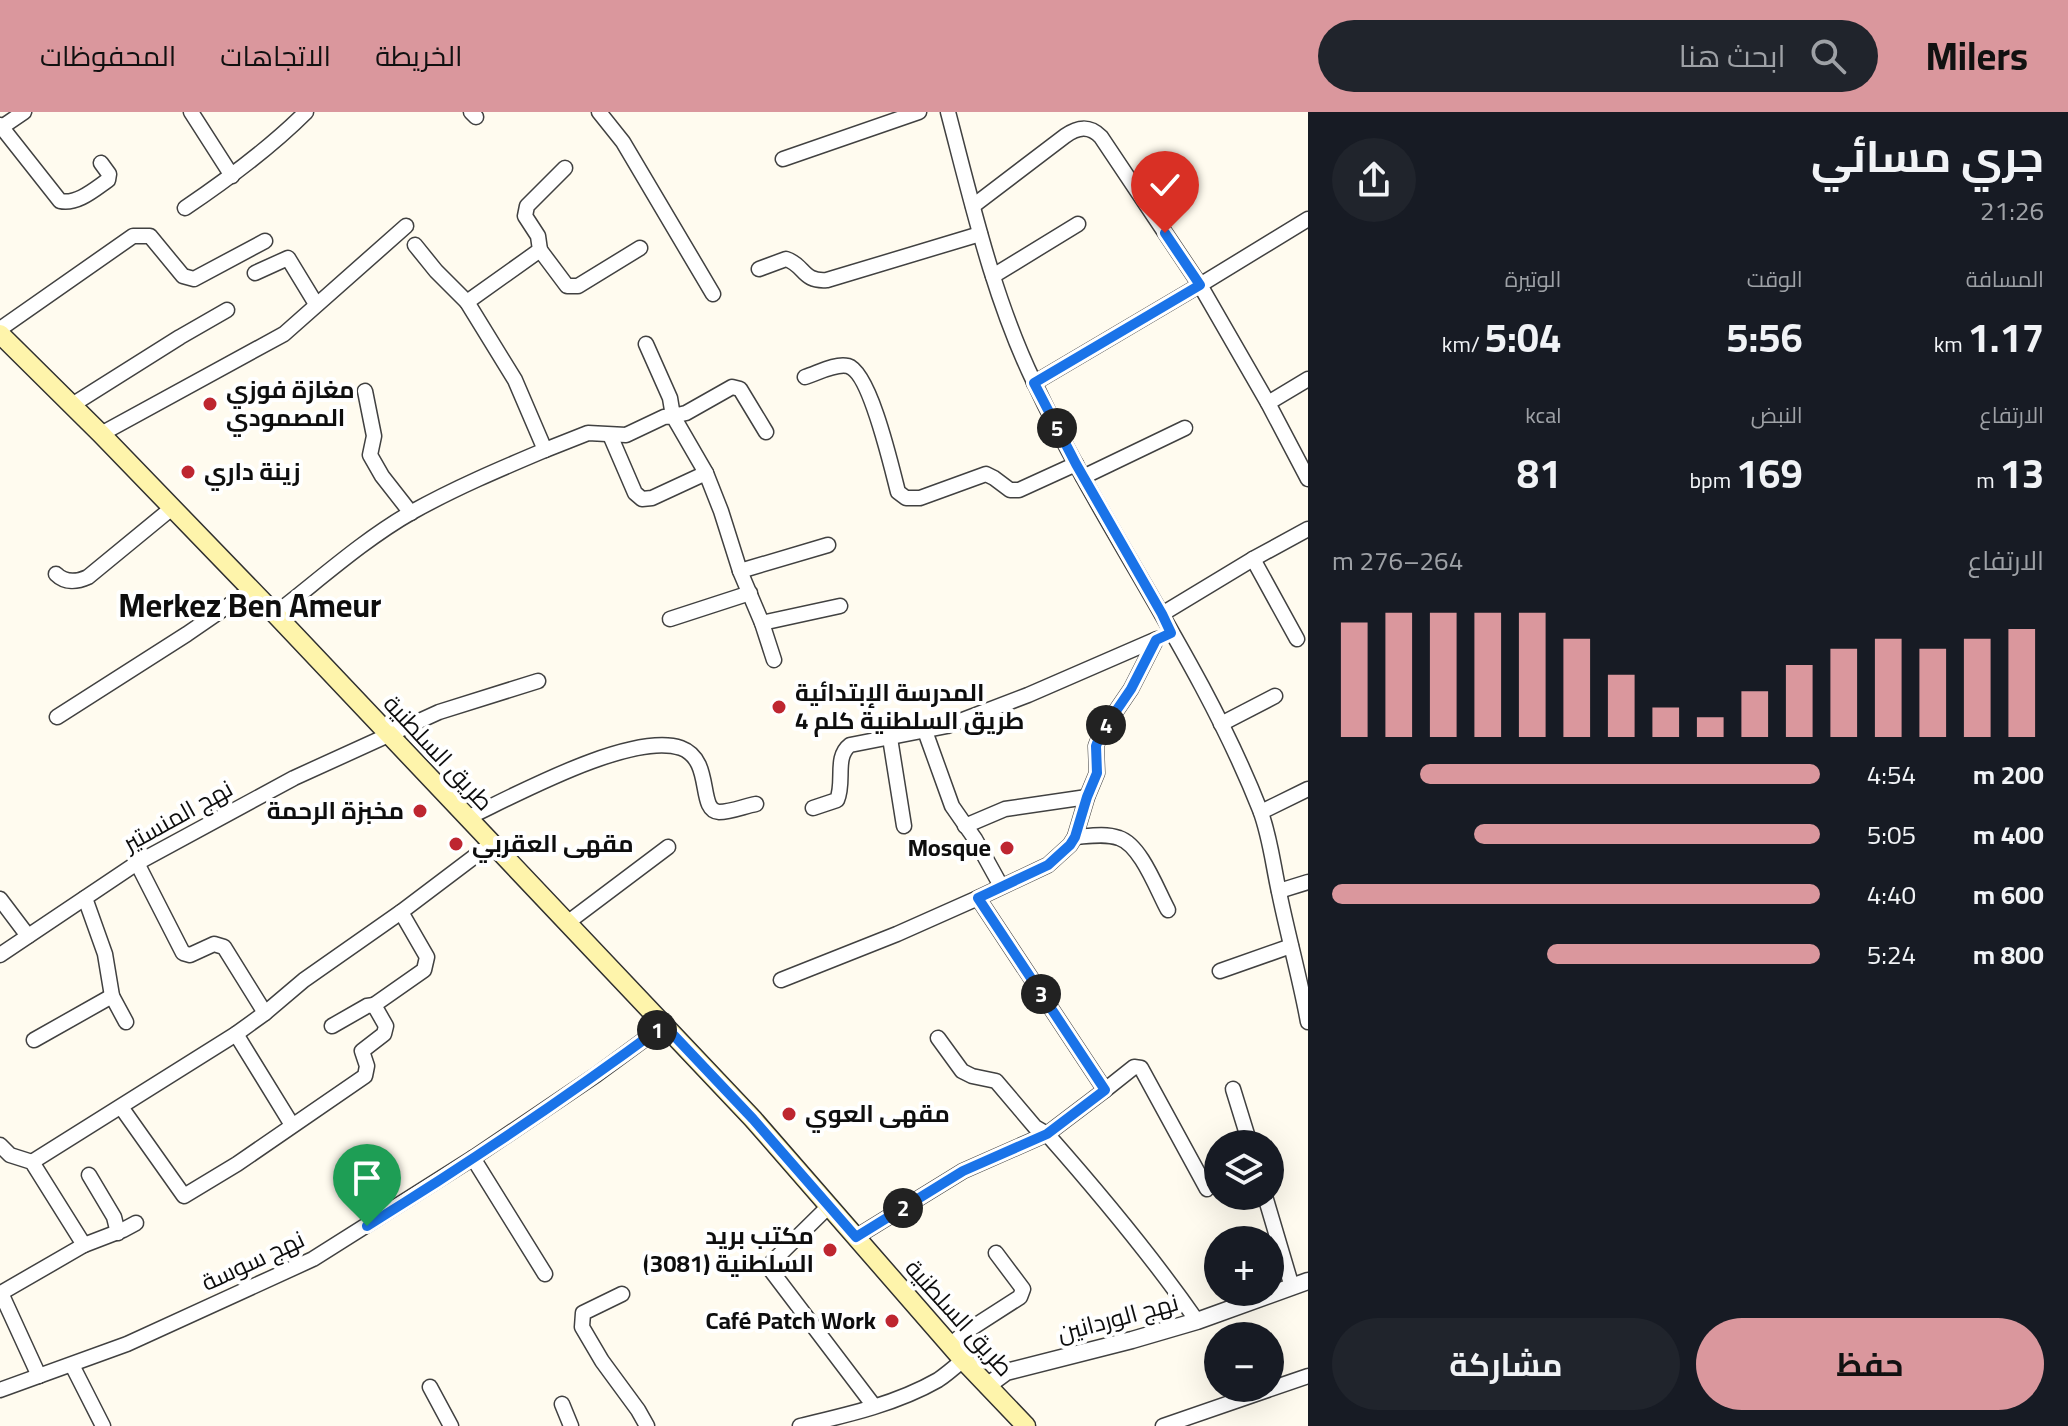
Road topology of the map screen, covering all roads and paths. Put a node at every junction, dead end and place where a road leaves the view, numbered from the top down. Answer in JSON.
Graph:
{"nodes":[{"id":1,"x":24,"y":112,"type":"edge"},
{"id":2,"x":191,"y":112,"type":"edge"},
{"id":3,"x":306,"y":112,"type":"edge"},
{"id":4,"x":599,"y":112,"type":"edge"},
{"id":5,"x":919,"y":112,"type":"edge"},
{"id":6,"x":948,"y":112,"type":"edge"},
{"id":7,"x":1,"y":126,"type":"edge"},
{"id":8,"x":6,"y":145,"type":"edge"},
{"id":9,"x":783,"y":159,"type":"dead end"},
{"id":10,"x":101,"y":163,"type":"dead end"},
{"id":11,"x":565,"y":168,"type":"dead end"},
{"id":12,"x":232,"y":176,"type":"junction"},
{"id":13,"x":973,"y":206,"type":"junction"},
{"id":14,"x":185,"y":208,"type":"dead end"},
{"id":15,"x":1308,"y":219,"type":"edge"},
{"id":16,"x":1078,"y":224,"type":"dead end"},
{"id":17,"x":406,"y":226,"type":"dead end"},
{"id":18,"x":980,"y":234,"type":"junction"},
{"id":19,"x":265,"y":241,"type":"dead end"},
{"id":20,"x":415,"y":245,"type":"dead end"},
{"id":21,"x":640,"y":248,"type":"dead end"},
{"id":22,"x":540,"y":250,"type":"junction"},
{"id":23,"x":759,"y":269,"type":"dead end"},
{"id":24,"x":255,"y":273,"type":"dead end"},
{"id":25,"x":993,"y":276,"type":"junction"},
{"id":26,"x":1200,"y":285,"type":"junction"},
{"id":27,"x":713,"y":294,"type":"dead end"},
{"id":28,"x":467,"y":302,"type":"junction"},
{"id":29,"x":316,"y":304,"type":"junction"},
{"id":30,"x":227,"y":310,"type":"dead end"},
{"id":31,"x":0,"y":332,"type":"edge"},
{"id":32,"x":646,"y":344,"type":"dead end"},
{"id":33,"x":805,"y":377,"type":"dead end"},
{"id":34,"x":1308,"y":379,"type":"edge"},
{"id":35,"x":1034,"y":383,"type":"junction"},
{"id":36,"x":365,"y":391,"type":"dead end"},
{"id":37,"x":1268,"y":403,"type":"junction"},
{"id":38,"x":72,"y":405,"type":"junction"},
{"id":39,"x":673,"y":416,"type":"junction"},
{"id":40,"x":1185,"y":428,"type":"dead end"},
{"id":41,"x":766,"y":432,"type":"dead end"},
{"id":42,"x":101,"y":434,"type":"junction"},
{"id":43,"x":610,"y":435,"type":"junction"},
{"id":44,"x":545,"y":450,"type":"junction"},
{"id":45,"x":1079,"y":471,"type":"junction"},
{"id":46,"x":706,"y":473,"type":"junction"},
{"id":47,"x":1308,"y":479,"type":"edge"},
{"id":48,"x":172,"y":508,"type":"junction"},
{"id":49,"x":411,"y":513,"type":"junction"},
{"id":50,"x":1308,"y":529,"type":"edge"},
{"id":51,"x":828,"y":545,"type":"dead end"},
{"id":52,"x":1253,"y":559,"type":"junction"},
{"id":53,"x":740,"y":571,"type":"junction"},
{"id":54,"x":56,"y":574,"type":"dead end"},
{"id":55,"x":251,"y":590,"type":"junction"},
{"id":56,"x":750,"y":593,"type":"junction"},
{"id":57,"x":840,"y":606,"type":"dead end"},
{"id":58,"x":275,"y":614,"type":"junction"},
{"id":59,"x":1162,"y":614,"type":"junction"},
{"id":60,"x":670,"y":619,"type":"dead end"},
{"id":61,"x":762,"y":623,"type":"junction"},
{"id":62,"x":1171,"y":633,"type":"junction"},
{"id":63,"x":1297,"y":639,"type":"dead end"},
{"id":64,"x":1156,"y":640,"type":"junction"},
{"id":65,"x":774,"y":660,"type":"dead end"},
{"id":66,"x":538,"y":681,"type":"dead end"},
{"id":67,"x":1275,"y":696,"type":"dead end"},
{"id":68,"x":57,"y":717,"type":"dead end"},
{"id":69,"x":1221,"y":724,"type":"junction"},
{"id":70,"x":925,"y":731,"type":"junction"},
{"id":71,"x":388,"y":734,"type":"junction"},
{"id":72,"x":890,"y":738,"type":"junction"},
{"id":73,"x":1308,"y":789,"type":"edge"},
{"id":74,"x":1087,"y":797,"type":"junction"},
{"id":75,"x":756,"y":804,"type":"dead end"},
{"id":76,"x":813,"y":808,"type":"dead end"},
{"id":77,"x":1261,"y":812,"type":"junction"},
{"id":78,"x":467,"y":818,"type":"junction"},
{"id":79,"x":904,"y":826,"type":"dead end"},
{"id":80,"x":965,"y":826,"type":"junction"},
{"id":81,"x":1075,"y":837,"type":"junction"},
{"id":82,"x":491,"y":844,"type":"junction"},
{"id":83,"x":668,"y":847,"type":"dead end"},
{"id":84,"x":137,"y":863,"type":"junction"},
{"id":85,"x":1308,"y":882,"type":"edge"},
{"id":86,"x":1001,"y":886,"type":"junction"},
{"id":87,"x":1279,"y":891,"type":"junction"},
{"id":88,"x":85,"y":898,"type":"junction"},
{"id":89,"x":978,"y":898,"type":"junction"},
{"id":90,"x":0,"y":899,"type":"edge"},
{"id":91,"x":1168,"y":910,"type":"dead end"},
{"id":92,"x":401,"y":912,"type":"junction"},
{"id":93,"x":567,"y":923,"type":"junction"},
{"id":94,"x":28,"y":936,"type":"junction"},
{"id":95,"x":1291,"y":946,"type":"junction"},
{"id":96,"x":0,"y":955,"type":"edge"},
{"id":97,"x":1220,"y":971,"type":"dead end"},
{"id":98,"x":781,"y":980,"type":"dead end"},
{"id":99,"x":112,"y":996,"type":"junction"},
{"id":100,"x":1306,"y":1003,"type":"edge"},
{"id":101,"x":374,"y":1005,"type":"junction"},
{"id":102,"x":265,"y":1013,"type":"junction"},
{"id":103,"x":126,"y":1022,"type":"dead end"},
{"id":104,"x":1308,"y":1022,"type":"edge"},
{"id":105,"x":664,"y":1025,"type":"junction"},
{"id":106,"x":332,"y":1026,"type":"dead end"},
{"id":107,"x":236,"y":1034,"type":"junction"},
{"id":108,"x":938,"y":1038,"type":"dead end"},
{"id":109,"x":34,"y":1040,"type":"dead end"},
{"id":110,"x":1233,"y":1089,"type":"dead end"},
{"id":111,"x":1105,"y":1090,"type":"junction"},
{"id":112,"x":121,"y":1107,"type":"junction"},
{"id":113,"x":292,"y":1125,"type":"junction"},
{"id":114,"x":1246,"y":1130,"type":"edge"},
{"id":115,"x":1047,"y":1134,"type":"junction"},
{"id":116,"x":0,"y":1145,"type":"edge"},
{"id":117,"x":473,"y":1158,"type":"junction"},
{"id":118,"x":32,"y":1162,"type":"junction"},
{"id":119,"x":89,"y":1175,"type":"dead end"},
{"id":120,"x":1204,"y":1184,"type":"edge"},
{"id":121,"x":829,"y":1206,"type":"junction"},
{"id":122,"x":1271,"y":1210,"type":"edge"},
{"id":123,"x":136,"y":1223,"type":"dead end"},
{"id":124,"x":118,"y":1233,"type":"junction"},
{"id":125,"x":856,"y":1237,"type":"junction"},
{"id":126,"x":84,"y":1245,"type":"junction"},
{"id":127,"x":996,"y":1253,"type":"dead end"},
{"id":128,"x":545,"y":1274,"type":"dead end"},
{"id":129,"x":1300,"y":1284,"type":"edge"},
{"id":130,"x":1,"y":1292,"type":"edge"},
{"id":131,"x":622,"y":1294,"type":"dead end"},
{"id":132,"x":1197,"y":1321,"type":"junction"},
{"id":133,"x":950,"y":1345,"type":"junction"},
{"id":134,"x":963,"y":1360,"type":"junction"},
{"id":135,"x":72,"y":1365,"type":"junction"},
{"id":136,"x":39,"y":1376,"type":"junction"},
{"id":137,"x":1308,"y":1376,"type":"edge"},
{"id":138,"x":987,"y":1386,"type":"junction"},
{"id":139,"x":430,"y":1387,"type":"dead end"},
{"id":140,"x":0,"y":1390,"type":"edge"},
{"id":141,"x":562,"y":1404,"type":"dead end"},
{"id":142,"x":874,"y":1406,"type":"junction"},
{"id":143,"x":103,"y":1426,"type":"edge"},
{"id":144,"x":451,"y":1426,"type":"edge"},
{"id":145,"x":571,"y":1426,"type":"edge"},
{"id":146,"x":647,"y":1426,"type":"edge"},
{"id":147,"x":800,"y":1426,"type":"edge"},
{"id":148,"x":1026,"y":1426,"type":"edge"},
{"id":149,"x":1163,"y":1426,"type":"edge"}],
"edges":[{"from":1,"to":7,"type":"street"},
{"from":2,"to":12,"type":"street"},
{"from":3,"to":12,"type":"street"},
{"from":4,"to":27,"type":"street"},
{"from":5,"to":9,"type":"street"},
{"from":6,"to":13,"type":"street"},
{"from":7,"to":8,"type":"street"},
{"from":8,"to":10,"type":"street"},
{"from":11,"to":22,"type":"street"},
{"from":12,"to":14,"type":"street"},
{"from":13,"to":18,"type":"street"},
{"from":13,"to":26,"type":"street"},
{"from":15,"to":26,"type":"street"},
{"from":16,"to":25,"type":"street"},
{"from":17,"to":29,"type":"street"},
{"from":18,"to":23,"type":"street"},
{"from":18,"to":25,"type":"street"},
{"from":19,"to":31,"type":"street"},
{"from":20,"to":28,"type":"street"},
{"from":21,"to":22,"type":"street"},
{"from":22,"to":28,"type":"street"},
{"from":24,"to":29,"type":"street"},
{"from":25,"to":35,"type":"street"},
{"from":26,"to":35,"type":"street"},
{"from":26,"to":37,"type":"street"},
{"from":28,"to":44,"type":"street"},
{"from":29,"to":42,"type":"street"},
{"from":30,"to":38,"type":"street"},
{"from":31,"to":38,"type":"main road","name":"طريق السلطنية"},
{"from":32,"to":39,"type":"street"},
{"from":33,"to":45,"type":"street"},
{"from":34,"to":37,"type":"street"},
{"from":35,"to":45,"type":"street"},
{"from":36,"to":49,"type":"street"},
{"from":37,"to":47,"type":"street"},
{"from":38,"to":42,"type":"main road","name":"طريق السلطنية"},
{"from":39,"to":41,"type":"street"},
{"from":39,"to":43,"type":"street"},
{"from":39,"to":46,"type":"street"},
{"from":40,"to":45,"type":"street"},
{"from":42,"to":48,"type":"main road","name":"طريق السلطنية"},
{"from":43,"to":44,"type":"street"},
{"from":43,"to":46,"type":"street"},
{"from":44,"to":49,"type":"street"},
{"from":45,"to":59,"type":"street"},
{"from":46,"to":53,"type":"street"},
{"from":48,"to":54,"type":"street"},
{"from":48,"to":55,"type":"main road","name":"طريق السلطنية"},
{"from":49,"to":58,"type":"street"},
{"from":50,"to":52,"type":"street"},
{"from":51,"to":53,"type":"street"},
{"from":52,"to":59,"type":"street"},
{"from":52,"to":63,"type":"street"},
{"from":53,"to":56,"type":"street"},
{"from":55,"to":58,"type":"main road","name":"طريق السلطنية"},
{"from":55,"to":68,"type":"street"},
{"from":56,"to":60,"type":"street"},
{"from":56,"to":61,"type":"street"},
{"from":57,"to":61,"type":"street"},
{"from":58,"to":71,"type":"main road","name":"طريق السلطنية"},
{"from":59,"to":62,"type":"street"},
{"from":61,"to":65,"type":"street"},
{"from":62,"to":64,"type":"street"},
{"from":62,"to":69,"type":"street"},
{"from":64,"to":70,"type":"street"},
{"from":64,"to":74,"type":"street"},
{"from":66,"to":71,"type":"street","name":"نهج المنستير"},
{"from":67,"to":69,"type":"street"},
{"from":69,"to":77,"type":"street"},
{"from":70,"to":72,"type":"street"},
{"from":70,"to":80,"type":"street"},
{"from":71,"to":78,"type":"main road","name":"طريق السلطنية"},
{"from":71,"to":84,"type":"street","name":"نهج المنستير"},
{"from":72,"to":76,"type":"street"},
{"from":72,"to":79,"type":"street"},
{"from":73,"to":77,"type":"street"},
{"from":74,"to":80,"type":"street"},
{"from":74,"to":81,"type":"street"},
{"from":75,"to":78,"type":"street"},
{"from":77,"to":87,"type":"street"},
{"from":78,"to":82,"type":"main road","name":"طريق السلطنية"},
{"from":80,"to":86,"type":"street"},
{"from":81,"to":86,"type":"street"},
{"from":81,"to":91,"type":"street"},
{"from":82,"to":92,"type":"street"},
{"from":82,"to":93,"type":"main road","name":"طريق السلطنية"},
{"from":83,"to":93,"type":"street"},
{"from":84,"to":88,"type":"street","name":"نهج المنستير"},
{"from":84,"to":102,"type":"street"},
{"from":85,"to":87,"type":"street"},
{"from":86,"to":89,"type":"street"},
{"from":87,"to":95,"type":"street"},
{"from":88,"to":94,"type":"street","name":"نهج المنستير"},
{"from":88,"to":99,"type":"street"},
{"from":89,"to":98,"type":"street"},
{"from":89,"to":111,"type":"street"},
{"from":90,"to":94,"type":"street"},
{"from":92,"to":101,"type":"street"},
{"from":92,"to":102,"type":"street"},
{"from":93,"to":105,"type":"main road","name":"طريق السلطنية"},
{"from":94,"to":96,"type":"street","name":"نهج المنستير"},
{"from":95,"to":97,"type":"street"},
{"from":95,"to":100,"type":"street"},
{"from":99,"to":103,"type":"street"},
{"from":99,"to":109,"type":"street"},
{"from":100,"to":104,"type":"street"},
{"from":101,"to":106,"type":"street"},
{"from":101,"to":113,"type":"street"},
{"from":102,"to":107,"type":"street"},
{"from":105,"to":117,"type":"street","name":"نهج سوسة"},
{"from":105,"to":121,"type":"main road","name":"طريق السلطنية"},
{"from":107,"to":112,"type":"street"},
{"from":107,"to":113,"type":"street"},
{"from":108,"to":115,"type":"street"},
{"from":110,"to":114,"type":"street"},
{"from":111,"to":115,"type":"street"},
{"from":111,"to":120,"type":"street"},
{"from":112,"to":113,"type":"street"},
{"from":112,"to":118,"type":"street"},
{"from":115,"to":125,"type":"street"},
{"from":115,"to":132,"type":"street"},
{"from":116,"to":118,"type":"street"},
{"from":117,"to":128,"type":"street"},
{"from":117,"to":135,"type":"street","name":"نهج سوسة"},
{"from":118,"to":126,"type":"street"},
{"from":119,"to":124,"type":"street"},
{"from":121,"to":125,"type":"main road","name":"طريق السلطنية"},
{"from":121,"to":142,"type":"street"},
{"from":122,"to":129,"type":"street"},
{"from":123,"to":124,"type":"street"},
{"from":124,"to":126,"type":"street"},
{"from":125,"to":133,"type":"main road","name":"طريق السلطنية"},
{"from":126,"to":130,"type":"street"},
{"from":127,"to":133,"type":"street"},
{"from":129,"to":132,"type":"street","name":"نهج الوردانين"},
{"from":130,"to":136,"type":"street"},
{"from":131,"to":146,"type":"street"},
{"from":132,"to":138,"type":"street","name":"نهج الوردانين"},
{"from":133,"to":134,"type":"main road","name":"طريق السلطنية"},
{"from":134,"to":138,"type":"main road","name":"طريق السلطنية"},
{"from":134,"to":142,"type":"street"},
{"from":135,"to":136,"type":"street","name":"نهج سوسة"},
{"from":135,"to":143,"type":"street"},
{"from":136,"to":140,"type":"street","name":"نهج سوسة"},
{"from":137,"to":149,"type":"street"},
{"from":138,"to":148,"type":"main road","name":"طريق السلطنية"},
{"from":139,"to":144,"type":"street"},
{"from":141,"to":145,"type":"street"},
{"from":142,"to":147,"type":"street"}]}
